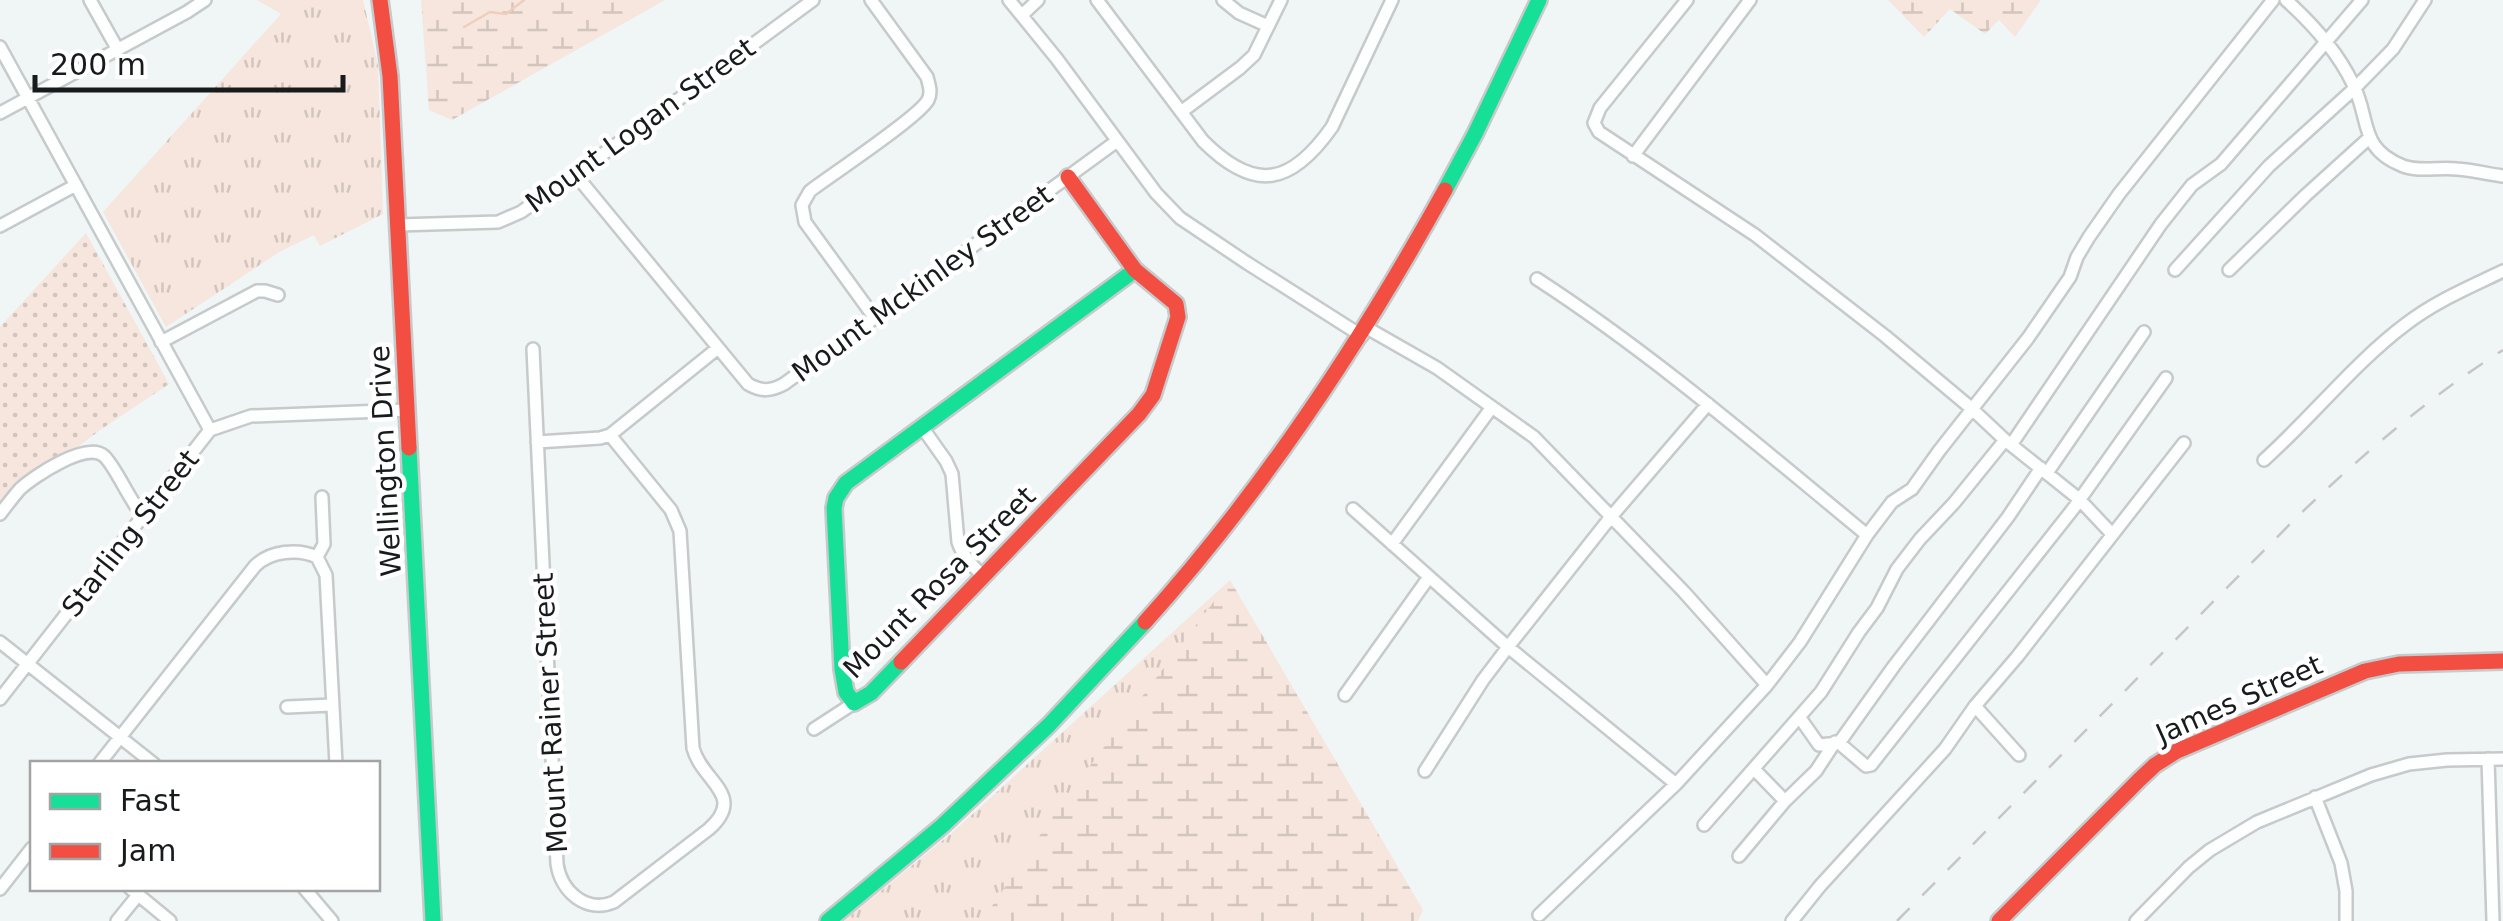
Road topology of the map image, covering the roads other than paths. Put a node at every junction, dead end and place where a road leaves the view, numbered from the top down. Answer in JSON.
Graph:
{"nodes":[{"id":1,"x":90,"y":0,"type":"edge"},
{"id":2,"x":205,"y":0,"type":"edge"},
{"id":3,"x":380,"y":0,"type":"edge"},
{"id":4,"x":813,"y":0,"type":"edge"},
{"id":5,"x":871,"y":0,"type":"edge"},
{"id":6,"x":1009,"y":0,"type":"edge"},
{"id":7,"x":1038,"y":0,"type":"edge"},
{"id":8,"x":1098,"y":0,"type":"edge"},
{"id":9,"x":1223,"y":0,"type":"edge"},
{"id":10,"x":1280,"y":0,"type":"edge"},
{"id":11,"x":1392,"y":0,"type":"edge"},
{"id":12,"x":1539,"y":0,"type":"edge"},
{"id":13,"x":1687,"y":0,"type":"edge"},
{"id":14,"x":1750,"y":0,"type":"edge"},
{"id":15,"x":2272,"y":0,"type":"edge"},
{"id":16,"x":2286,"y":0,"type":"edge"},
{"id":17,"x":2362,"y":0,"type":"edge"},
{"id":18,"x":2425,"y":0,"type":"edge"},
{"id":19,"x":1022,"y":15,"type":"junction"},
{"id":20,"x":1268,"y":26,"type":"junction"},
{"id":21,"x":2327,"y":41,"type":"junction"},
{"id":22,"x":0,"y":47,"type":"edge"},
{"id":23,"x":118,"y":50,"type":"junction"},
{"id":24,"x":2355,"y":88,"type":"junction"},
{"id":25,"x":28,"y":98,"type":"junction"},
{"id":26,"x":1180,"y":112,"type":"junction"},
{"id":27,"x":0,"y":113,"type":"edge"},
{"id":28,"x":2369,"y":138,"type":"junction"},
{"id":29,"x":1118,"y":141,"type":"junction"},
{"id":30,"x":1632,"y":156,"type":"junction"},
{"id":31,"x":574,"y":174,"type":"junction"},
{"id":32,"x":2503,"y":176,"type":"edge"},
{"id":33,"x":1068,"y":177,"type":"junction"},
{"id":34,"x":76,"y":185,"type":"junction"},
{"id":35,"x":398,"y":225,"type":"junction"},
{"id":36,"x":0,"y":226,"type":"edge"},
{"id":37,"x":1135,"y":270,"type":"junction"},
{"id":38,"x":2175,"y":270,"type":"dead end"},
{"id":39,"x":2230,"y":270,"type":"dead end"},
{"id":40,"x":2503,"y":271,"type":"edge"},
{"id":41,"x":1538,"y":279,"type":"dead end"},
{"id":42,"x":278,"y":295,"type":"dead end"},
{"id":43,"x":874,"y":317,"type":"junction"},
{"id":44,"x":1364,"y":332,"type":"junction"},
{"id":45,"x":2144,"y":332,"type":"dead end"},
{"id":46,"x":160,"y":342,"type":"junction"},
{"id":47,"x":718,"y":348,"type":"junction"},
{"id":48,"x":533,"y":349,"type":"dead end"},
{"id":49,"x":2166,"y":378,"type":"dead end"},
{"id":50,"x":1708,"y":404,"type":"junction"},
{"id":51,"x":1492,"y":407,"type":"junction"},
{"id":52,"x":1972,"y":408,"type":"junction"},
{"id":53,"x":408,"y":410,"type":"junction"},
{"id":54,"x":922,"y":427,"type":"junction"},
{"id":55,"x":210,"y":430,"type":"junction"},
{"id":56,"x":610,"y":435,"type":"junction"},
{"id":57,"x":537,"y":442,"type":"junction"},
{"id":58,"x":2008,"y":442,"type":"junction"},
{"id":59,"x":2184,"y":443,"type":"dead end"},
{"id":60,"x":2264,"y":460,"type":"dead end"},
{"id":61,"x":2044,"y":471,"type":"junction"},
{"id":62,"x":322,"y":497,"type":"dead end"},
{"id":63,"x":2079,"y":499,"type":"junction"},
{"id":64,"x":1352,"y":509,"type":"dead end"},
{"id":65,"x":0,"y":514,"type":"edge"},
{"id":66,"x":143,"y":516,"type":"junction"},
{"id":67,"x":1610,"y":518,"type":"junction"},
{"id":68,"x":2112,"y":534,"type":"junction"},
{"id":69,"x":1867,"y":535,"type":"junction"},
{"id":70,"x":1392,"y":544,"type":"junction"},
{"id":71,"x":317,"y":557,"type":"junction"},
{"id":72,"x":984,"y":577,"type":"junction"},
{"id":73,"x":1429,"y":577,"type":"junction"},
{"id":74,"x":0,"y":642,"type":"edge"},
{"id":75,"x":1508,"y":647,"type":"junction"},
{"id":76,"x":2503,"y":661,"type":"edge"},
{"id":77,"x":27,"y":664,"type":"junction"},
{"id":78,"x":1767,"y":685,"type":"junction"},
{"id":79,"x":1344,"y":696,"type":"dead end"},
{"id":80,"x":0,"y":698,"type":"edge"},
{"id":81,"x":854,"y":703,"type":"junction"},
{"id":82,"x":332,"y":705,"type":"junction"},
{"id":83,"x":287,"y":706,"type":"dead end"},
{"id":84,"x":1975,"y":706,"type":"junction"},
{"id":85,"x":1800,"y":718,"type":"junction"},
{"id":86,"x":814,"y":729,"type":"dead end"},
{"id":87,"x":120,"y":736,"type":"junction"},
{"id":88,"x":1837,"y":742,"type":"junction"},
{"id":89,"x":2019,"y":755,"type":"dead end"},
{"id":90,"x":2488,"y":759,"type":"junction"},
{"id":91,"x":2503,"y":759,"type":"edge"},
{"id":92,"x":101,"y":761,"type":"edge"},
{"id":93,"x":150,"y":761,"type":"edge"},
{"id":94,"x":336,"y":761,"type":"edge"},
{"id":95,"x":1754,"y":768,"type":"junction"},
{"id":96,"x":1424,"y":771,"type":"dead end"},
{"id":97,"x":1676,"y":784,"type":"junction"},
{"id":98,"x":2315,"y":797,"type":"junction"},
{"id":99,"x":1785,"y":801,"type":"junction"},
{"id":100,"x":1704,"y":826,"type":"dead end"},
{"id":101,"x":30,"y":851,"type":"edge"},
{"id":102,"x":1739,"y":856,"type":"dead end"},
{"id":103,"x":0,"y":889,"type":"edge"},
{"id":104,"x":307,"y":891,"type":"edge"},
{"id":105,"x":134,"y":892,"type":"edge"},
{"id":106,"x":1539,"y":915,"type":"dead end"},
{"id":107,"x":2140,"y":920,"type":"edge"},
{"id":108,"x":117,"y":921,"type":"edge"},
{"id":109,"x":170,"y":921,"type":"edge"},
{"id":110,"x":332,"y":921,"type":"edge"},
{"id":111,"x":433,"y":921,"type":"edge"},
{"id":112,"x":828,"y":921,"type":"edge"},
{"id":113,"x":1792,"y":921,"type":"edge"},
{"id":114,"x":1999,"y":921,"type":"edge"},
{"id":115,"x":2346,"y":921,"type":"edge"},
{"id":116,"x":2493,"y":921,"type":"edge"}],
"edges":[{"from":1,"to":23,"type":"street"},
{"from":2,"to":23,"type":"street"},
{"from":3,"to":35,"type":"street","name":"Wellington Drive"},
{"from":4,"to":31,"type":"street","name":"Mount Logan Street"},
{"from":5,"to":43,"type":"street"},
{"from":6,"to":19,"type":"street"},
{"from":7,"to":19,"type":"street"},
{"from":8,"to":26,"type":"street"},
{"from":9,"to":20,"type":"street"},
{"from":10,"to":20,"type":"street"},
{"from":11,"to":26,"type":"street"},
{"from":12,"to":44,"type":"street"},
{"from":13,"to":30,"type":"street"},
{"from":14,"to":30,"type":"street"},
{"from":15,"to":52,"type":"street"},
{"from":16,"to":21,"type":"street"},
{"from":17,"to":21,"type":"street"},
{"from":18,"to":24,"type":"street"},
{"from":19,"to":29,"type":"street"},
{"from":20,"to":26,"type":"street"},
{"from":21,"to":24,"type":"street"},
{"from":21,"to":58,"type":"street"},
{"from":22,"to":25,"type":"street"},
{"from":23,"to":25,"type":"street"},
{"from":24,"to":28,"type":"street"},
{"from":24,"to":38,"type":"street"},
{"from":25,"to":27,"type":"street"},
{"from":25,"to":34,"type":"street"},
{"from":28,"to":32,"type":"street"},
{"from":28,"to":39,"type":"street"},
{"from":29,"to":33,"type":"street","name":"Mount Mckinley Street"},
{"from":29,"to":44,"type":"street"},
{"from":30,"to":52,"type":"street"},
{"from":31,"to":35,"type":"street","name":"Mount Logan Street"},
{"from":31,"to":47,"type":"street","name":"Mount Mckinley Street"},
{"from":33,"to":37,"type":"street","name":"Mount Rosa Street"},
{"from":33,"to":43,"type":"street","name":"Mount Mckinley Street"},
{"from":34,"to":36,"type":"street"},
{"from":34,"to":46,"type":"street"},
{"from":35,"to":53,"type":"street","name":"Wellington Drive"},
{"from":37,"to":54,"type":"street","name":"Mount Rosa Street"},
{"from":37,"to":72,"type":"street","name":"Mount Rosa Street"},
{"from":40,"to":60,"type":"street"},
{"from":41,"to":50,"type":"street"},
{"from":42,"to":46,"type":"street"},
{"from":43,"to":47,"type":"street","name":"Mount Mckinley Street"},
{"from":44,"to":51,"type":"street"},
{"from":44,"to":112,"type":"street"},
{"from":45,"to":61,"type":"street"},
{"from":46,"to":55,"type":"street"},
{"from":47,"to":56,"type":"street"},
{"from":48,"to":57,"type":"street","name":"Mount Rainer Street"},
{"from":49,"to":63,"type":"street"},
{"from":50,"to":67,"type":"street"},
{"from":50,"to":69,"type":"street"},
{"from":51,"to":67,"type":"street"},
{"from":51,"to":70,"type":"street"},
{"from":52,"to":58,"type":"street"},
{"from":52,"to":69,"type":"street"},
{"from":53,"to":55,"type":"street","name":"Starling Street"},
{"from":53,"to":111,"type":"street","name":"Wellington Drive"},
{"from":54,"to":72,"type":"street"},
{"from":54,"to":81,"type":"street","name":"Mount Rosa Street"},
{"from":55,"to":66,"type":"street","name":"Starling Street"},
{"from":56,"to":57,"type":"street"},
{"from":56,"to":57,"type":"street","name":"Mount Rainer Street"},
{"from":58,"to":61,"type":"street"},
{"from":58,"to":85,"type":"street"},
{"from":59,"to":68,"type":"street"},
{"from":61,"to":63,"type":"street"},
{"from":61,"to":88,"type":"street"},
{"from":62,"to":71,"type":"street"},
{"from":63,"to":68,"type":"street"},
{"from":63,"to":88,"type":"street"},
{"from":64,"to":70,"type":"street"},
{"from":65,"to":66,"type":"street"},
{"from":66,"to":77,"type":"street","name":"Starling Street"},
{"from":67,"to":75,"type":"street"},
{"from":67,"to":78,"type":"street"},
{"from":68,"to":84,"type":"street"},
{"from":69,"to":78,"type":"street"},
{"from":70,"to":73,"type":"street"},
{"from":71,"to":82,"type":"street"},
{"from":71,"to":87,"type":"street"},
{"from":72,"to":81,"type":"street","name":"Mount Rosa Street"},
{"from":73,"to":75,"type":"street"},
{"from":73,"to":79,"type":"street"},
{"from":74,"to":77,"type":"street"},
{"from":75,"to":96,"type":"street"},
{"from":75,"to":97,"type":"street"},
{"from":76,"to":114,"type":"street","name":"James Street"},
{"from":77,"to":80,"type":"street","name":"Starling Street"},
{"from":77,"to":87,"type":"street"},
{"from":78,"to":97,"type":"street"},
{"from":81,"to":86,"type":"street"},
{"from":82,"to":83,"type":"street"},
{"from":82,"to":94,"type":"street"},
{"from":84,"to":89,"type":"street"},
{"from":84,"to":113,"type":"street"},
{"from":85,"to":88,"type":"street"},
{"from":85,"to":95,"type":"street"},
{"from":87,"to":92,"type":"street"},
{"from":87,"to":93,"type":"street"},
{"from":88,"to":99,"type":"street"},
{"from":90,"to":91,"type":"street"},
{"from":90,"to":98,"type":"street"},
{"from":90,"to":116,"type":"street"},
{"from":95,"to":99,"type":"street"},
{"from":95,"to":100,"type":"street"},
{"from":97,"to":106,"type":"street"},
{"from":98,"to":107,"type":"street"},
{"from":98,"to":115,"type":"street"},
{"from":99,"to":102,"type":"street"},
{"from":101,"to":103,"type":"street"},
{"from":104,"to":110,"type":"street"},
{"from":105,"to":108,"type":"street"},
{"from":105,"to":109,"type":"street"}]}
